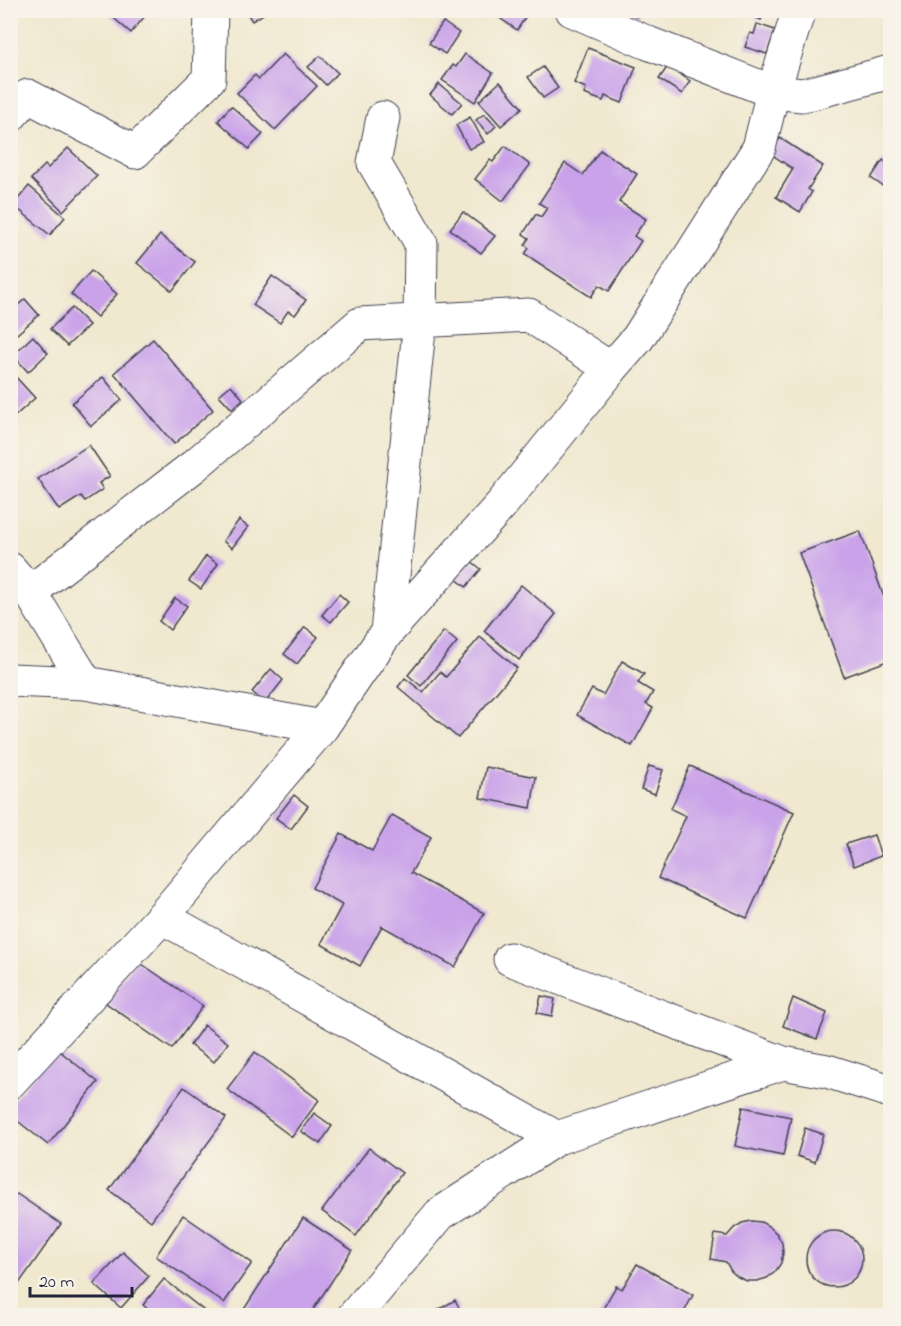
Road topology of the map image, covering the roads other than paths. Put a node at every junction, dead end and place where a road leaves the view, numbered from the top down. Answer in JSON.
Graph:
{"nodes":[{"id":1,"x":211,"y":10,"type":"edge"},
{"id":2,"x":572,"y":10,"type":"edge"},
{"id":3,"x":799,"y":10,"type":"edge"},
{"id":4,"x":891,"y":72,"type":"edge"},
{"id":5,"x":774,"y":92,"type":"junction"},
{"id":6,"x":10,"y":116,"type":"edge"},
{"id":7,"x":382,"y":118,"type":"dead end"},
{"id":8,"x":420,"y":321,"type":"junction"},
{"id":9,"x":611,"y":369,"type":"junction"},
{"id":10,"x":20,"y":581,"type":"edge"},
{"id":11,"x":387,"y":632,"type":"junction"},
{"id":12,"x":10,"y":680,"type":"edge"},
{"id":13,"x":86,"y":683,"type":"junction"},
{"id":14,"x":322,"y":727,"type":"junction"},
{"id":15,"x":162,"y":917,"type":"junction"},
{"id":16,"x":510,"y":959,"type":"dead end"},
{"id":17,"x":783,"y":1063,"type":"junction"},
{"id":18,"x":10,"y":1082,"type":"edge"},
{"id":19,"x":891,"y":1091,"type":"edge"},
{"id":20,"x":557,"y":1138,"type":"junction"},
{"id":21,"x":354,"y":1316,"type":"edge"}],
"edges":[{"from":1,"to":6,"type":"street"},
{"from":2,"to":5,"type":"street"},
{"from":3,"to":5,"type":"street"},
{"from":4,"to":5,"type":"street"},
{"from":5,"to":9,"type":"street"},
{"from":7,"to":8,"type":"street"},
{"from":8,"to":9,"type":"street"},
{"from":8,"to":10,"type":"street"},
{"from":8,"to":11,"type":"street"},
{"from":9,"to":11,"type":"street"},
{"from":10,"to":13,"type":"street"},
{"from":11,"to":14,"type":"street"},
{"from":12,"to":13,"type":"street"},
{"from":13,"to":14,"type":"street"},
{"from":14,"to":15,"type":"street"},
{"from":15,"to":18,"type":"street"},
{"from":15,"to":20,"type":"street"},
{"from":16,"to":17,"type":"street"},
{"from":17,"to":19,"type":"street"},
{"from":17,"to":20,"type":"street"},
{"from":20,"to":21,"type":"street"}]}
